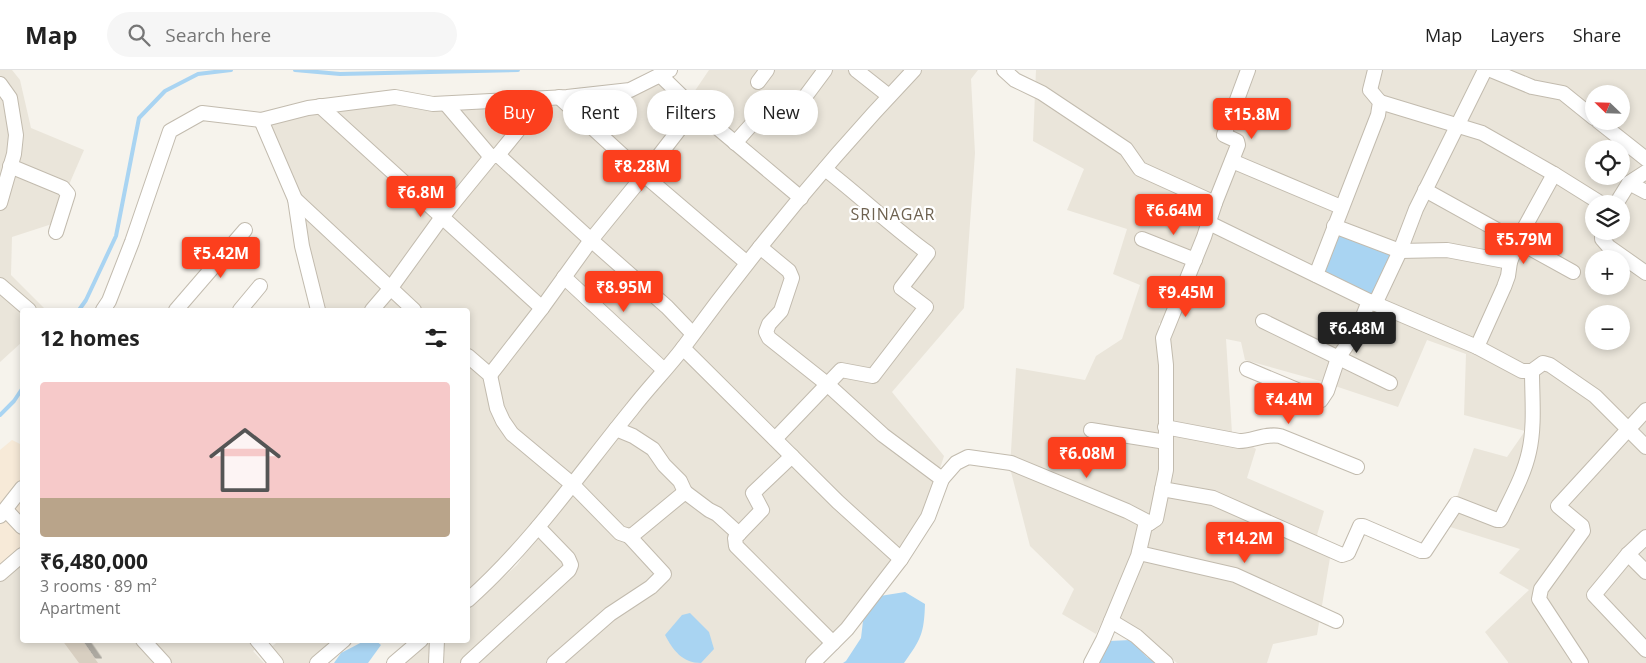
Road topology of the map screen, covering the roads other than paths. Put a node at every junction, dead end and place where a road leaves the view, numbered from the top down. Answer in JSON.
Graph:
{"nodes":[{"id":1,"x":767,"y":70,"type":"edge"},
{"id":2,"x":825,"y":70,"type":"edge"},
{"id":3,"x":856,"y":70,"type":"edge"},
{"id":4,"x":914,"y":70,"type":"edge"},
{"id":5,"x":1004,"y":70,"type":"edge"},
{"id":6,"x":1248,"y":70,"type":"edge"},
{"id":7,"x":1375,"y":70,"type":"edge"},
{"id":8,"x":1486,"y":70,"type":"edge"},
{"id":9,"x":1491,"y":70,"type":"edge"},
{"id":10,"x":665,"y":73,"type":"edge"},
{"id":11,"x":758,"y":82,"type":"dead end"},
{"id":12,"x":0,"y":84,"type":"edge"},
{"id":13,"x":679,"y":90,"type":"edge"},
{"id":14,"x":889,"y":96,"type":"junction"},
{"id":15,"x":553,"y":98,"type":"edge"},
{"id":16,"x":559,"y":98,"type":"junction"},
{"id":17,"x":485,"y":102,"type":"edge"},
{"id":18,"x":1380,"y":102,"type":"junction"},
{"id":19,"x":446,"y":104,"type":"junction"},
{"id":20,"x":320,"y":106,"type":"junction"},
{"id":21,"x":1585,"y":111,"type":"edge"},
{"id":22,"x":260,"y":120,"type":"junction"},
{"id":23,"x":1459,"y":125,"type":"junction"},
{"id":24,"x":1609,"y":130,"type":"edge"},
{"id":25,"x":513,"y":135,"type":"edge"},
{"id":26,"x":675,"y":135,"type":"edge"},
{"id":27,"x":726,"y":135,"type":"edge"},
{"id":28,"x":735,"y":143,"type":"junction"},
{"id":29,"x":495,"y":156,"type":"junction"},
{"id":30,"x":1646,"y":159,"type":"edge"},
{"id":31,"x":1232,"y":161,"type":"junction"},
{"id":32,"x":10,"y":166,"type":"junction"},
{"id":33,"x":825,"y":169,"type":"junction"},
{"id":34,"x":1646,"y":172,"type":"edge"},
{"id":35,"x":1554,"y":174,"type":"junction"},
{"id":36,"x":644,"y":175,"type":"junction"},
{"id":37,"x":1630,"y":182,"type":"edge"},
{"id":38,"x":1630,"y":184,"type":"edge"},
{"id":39,"x":1426,"y":190,"type":"junction"},
{"id":40,"x":1646,"y":192,"type":"edge"},
{"id":41,"x":1588,"y":195,"type":"edge"},
{"id":42,"x":801,"y":198,"type":"junction"},
{"id":43,"x":295,"y":199,"type":"junction"},
{"id":44,"x":0,"y":203,"type":"edge"},
{"id":45,"x":1215,"y":203,"type":"junction"},
{"id":46,"x":1341,"y":207,"type":"junction"},
{"id":47,"x":442,"y":217,"type":"junction"},
{"id":48,"x":1209,"y":223,"type":"junction"},
{"id":49,"x":1334,"y":226,"type":"junction"},
{"id":50,"x":245,"y":230,"type":"dead end"},
{"id":51,"x":56,"y":232,"type":"dead end"},
{"id":52,"x":1142,"y":239,"type":"dead end"},
{"id":53,"x":591,"y":240,"type":"junction"},
{"id":54,"x":1518,"y":240,"type":"junction"},
{"id":55,"x":1602,"y":240,"type":"edge"},
{"id":56,"x":760,"y":247,"type":"junction"},
{"id":57,"x":1400,"y":251,"type":"junction"},
{"id":58,"x":1195,"y":260,"type":"junction"},
{"id":59,"x":1510,"y":262,"type":"junction"},
{"id":60,"x":747,"y":263,"type":"junction"},
{"id":61,"x":1573,"y":272,"type":"dead end"},
{"id":62,"x":1646,"y":273,"type":"edge"},
{"id":63,"x":1316,"y":275,"type":"junction"},
{"id":64,"x":564,"y":277,"type":"junction"},
{"id":65,"x":0,"y":285,"type":"edge"},
{"id":66,"x":260,"y":286,"type":"dead end"},
{"id":67,"x":390,"y":289,"type":"junction"},
{"id":68,"x":1372,"y":303,"type":"junction"},
{"id":69,"x":27,"y":308,"type":"edge"},
{"id":70,"x":105,"y":308,"type":"edge"},
{"id":71,"x":178,"y":308,"type":"edge"},
{"id":72,"x":242,"y":308,"type":"edge"},
{"id":73,"x":318,"y":308,"type":"edge"},
{"id":74,"x":374,"y":308,"type":"edge"},
{"id":75,"x":412,"y":308,"type":"edge"},
{"id":76,"x":542,"y":308,"type":"junction"},
{"id":77,"x":1263,"y":321,"type":"dead end"},
{"id":78,"x":692,"y":333,"type":"junction"},
{"id":79,"x":1477,"y":347,"type":"junction"},
{"id":80,"x":683,"y":348,"type":"junction"},
{"id":81,"x":470,"y":358,"type":"edge"},
{"id":82,"x":1338,"y":358,"type":"junction"},
{"id":83,"x":1247,"y":369,"type":"dead end"},
{"id":84,"x":664,"y":370,"type":"junction"},
{"id":85,"x":1532,"y":371,"type":"junction"},
{"id":86,"x":490,"y":375,"type":"junction"},
{"id":87,"x":1390,"y":383,"type":"dead end"},
{"id":88,"x":827,"y":384,"type":"junction"},
{"id":89,"x":1646,"y":410,"type":"edge"},
{"id":90,"x":1165,"y":427,"type":"junction"},
{"id":91,"x":1628,"y":428,"type":"junction"},
{"id":92,"x":616,"y":429,"type":"junction"},
{"id":93,"x":1091,"y":430,"type":"dead end"},
{"id":94,"x":775,"y":439,"type":"junction"},
{"id":95,"x":1166,"y":442,"type":"junction"},
{"id":96,"x":1646,"y":447,"type":"edge"},
{"id":97,"x":792,"y":456,"type":"junction"},
{"id":98,"x":1357,"y":467,"type":"dead end"},
{"id":99,"x":942,"y":479,"type":"junction"},
{"id":100,"x":572,"y":484,"type":"junction"},
{"id":101,"x":1162,"y":489,"type":"junction"},
{"id":102,"x":20,"y":491,"type":"edge"},
{"id":103,"x":685,"y":492,"type":"junction"},
{"id":104,"x":3,"y":513,"type":"edge"},
{"id":105,"x":1150,"y":523,"type":"junction"},
{"id":106,"x":20,"y":526,"type":"edge"},
{"id":107,"x":538,"y":527,"type":"junction"},
{"id":108,"x":739,"y":534,"type":"junction"},
{"id":109,"x":629,"y":536,"type":"junction"},
{"id":110,"x":1646,"y":537,"type":"edge"},
{"id":111,"x":1139,"y":553,"type":"junction"},
{"id":112,"x":1628,"y":554,"type":"junction"},
{"id":113,"x":20,"y":557,"type":"edge"},
{"id":114,"x":901,"y":559,"type":"junction"},
{"id":115,"x":1646,"y":572,"type":"edge"},
{"id":116,"x":0,"y":574,"type":"edge"},
{"id":117,"x":470,"y":598,"type":"edge"},
{"id":118,"x":1111,"y":620,"type":"junction"},
{"id":119,"x":1336,"y":621,"type":"dead end"},
{"id":120,"x":146,"y":643,"type":"edge"},
{"id":121,"x":265,"y":643,"type":"edge"},
{"id":122,"x":340,"y":643,"type":"edge"},
{"id":123,"x":417,"y":643,"type":"edge"},
{"id":124,"x":437,"y":643,"type":"edge"},
{"id":125,"x":833,"y":643,"type":"junction"},
{"id":126,"x":1646,"y":650,"type":"edge"},
{"id":127,"x":164,"y":663,"type":"edge"},
{"id":128,"x":276,"y":663,"type":"edge"},
{"id":129,"x":316,"y":663,"type":"edge"},
{"id":130,"x":394,"y":663,"type":"edge"},
{"id":131,"x":436,"y":663,"type":"edge"},
{"id":132,"x":468,"y":663,"type":"edge"},
{"id":133,"x":554,"y":663,"type":"edge"},
{"id":134,"x":813,"y":663,"type":"edge"},
{"id":135,"x":1091,"y":663,"type":"edge"},
{"id":136,"x":1166,"y":663,"type":"edge"},
{"id":137,"x":1581,"y":663,"type":"edge"}],
"edges":[{"from":1,"to":11,"type":"street"},
{"from":2,"to":28,"type":"street"},
{"from":3,"to":14,"type":"street"},
{"from":4,"to":14,"type":"street"},
{"from":5,"to":45,"type":"street"},
{"from":6,"to":31,"type":"street"},
{"from":7,"to":18,"type":"street"},
{"from":8,"to":23,"type":"street"},
{"from":9,"to":21,"type":"street"},
{"from":10,"to":13,"type":"street"},
{"from":10,"to":16,"type":"street"},
{"from":12,"to":32,"type":"street"},
{"from":14,"to":33,"type":"street"},
{"from":15,"to":16,"type":"street"},
{"from":16,"to":36,"type":"street"},
{"from":17,"to":19,"type":"street"},
{"from":18,"to":23,"type":"street"},
{"from":18,"to":46,"type":"street"},
{"from":19,"to":20,"type":"street"},
{"from":19,"to":29,"type":"street"},
{"from":20,"to":22,"type":"street"},
{"from":20,"to":47,"type":"street"},
{"from":22,"to":43,"type":"street"},
{"from":22,"to":70,"type":"street"},
{"from":23,"to":35,"type":"street"},
{"from":23,"to":39,"type":"street"},
{"from":24,"to":30,"type":"street"},
{"from":25,"to":29,"type":"street"},
{"from":26,"to":36,"type":"street"},
{"from":27,"to":28,"type":"street"},
{"from":28,"to":42,"type":"street"},
{"from":29,"to":47,"type":"street"},
{"from":29,"to":53,"type":"street"},
{"from":31,"to":45,"type":"street"},
{"from":31,"to":46,"type":"street"},
{"from":32,"to":44,"type":"street"},
{"from":32,"to":51,"type":"street"},
{"from":33,"to":42,"type":"street"},
{"from":33,"to":88,"type":"street"},
{"from":34,"to":37,"type":"street"},
{"from":35,"to":41,"type":"street"},
{"from":35,"to":54,"type":"street"},
{"from":36,"to":53,"type":"street"},
{"from":36,"to":60,"type":"street"},
{"from":38,"to":40,"type":"street"},
{"from":39,"to":54,"type":"street"},
{"from":39,"to":57,"type":"street"},
{"from":42,"to":56,"type":"street"},
{"from":43,"to":67,"type":"street"},
{"from":43,"to":73,"type":"street"},
{"from":45,"to":48,"type":"street"},
{"from":46,"to":49,"type":"street"},
{"from":47,"to":67,"type":"street"},
{"from":47,"to":76,"type":"street"},
{"from":48,"to":58,"type":"street"},
{"from":48,"to":63,"type":"street"},
{"from":49,"to":57,"type":"street"},
{"from":49,"to":63,"type":"street"},
{"from":50,"to":71,"type":"street"},
{"from":52,"to":58,"type":"street"},
{"from":53,"to":64,"type":"street"},
{"from":53,"to":78,"type":"street"},
{"from":54,"to":59,"type":"street"},
{"from":54,"to":61,"type":"street"},
{"from":55,"to":62,"type":"street"},
{"from":56,"to":60,"type":"street"},
{"from":56,"to":88,"type":"street"},
{"from":57,"to":59,"type":"street"},
{"from":57,"to":68,"type":"street"},
{"from":58,"to":90,"type":"street"},
{"from":59,"to":79,"type":"street"},
{"from":60,"to":78,"type":"street"},
{"from":63,"to":68,"type":"street"},
{"from":64,"to":76,"type":"street"},
{"from":64,"to":84,"type":"street"},
{"from":65,"to":69,"type":"street"},
{"from":66,"to":72,"type":"street"},
{"from":67,"to":74,"type":"street"},
{"from":67,"to":75,"type":"street"},
{"from":68,"to":79,"type":"street"},
{"from":68,"to":82,"type":"street"},
{"from":76,"to":86,"type":"street"},
{"from":77,"to":82,"type":"street"},
{"from":78,"to":80,"type":"street"},
{"from":79,"to":85,"type":"street"},
{"from":80,"to":84,"type":"street"},
{"from":80,"to":94,"type":"street"},
{"from":81,"to":86,"type":"street"},
{"from":82,"to":83,"type":"street"},
{"from":82,"to":87,"type":"street"},
{"from":84,"to":92,"type":"street"},
{"from":85,"to":91,"type":"street"},
{"from":85,"to":101,"type":"street"},
{"from":86,"to":100,"type":"street"},
{"from":88,"to":94,"type":"street"},
{"from":88,"to":99,"type":"street"},
{"from":89,"to":91,"type":"street"},
{"from":90,"to":95,"type":"street"},
{"from":90,"to":98,"type":"street"},
{"from":91,"to":96,"type":"street"},
{"from":91,"to":137,"type":"street"},
{"from":92,"to":100,"type":"street"},
{"from":92,"to":103,"type":"street"},
{"from":93,"to":95,"type":"street"},
{"from":94,"to":97,"type":"street"},
{"from":95,"to":101,"type":"street"},
{"from":97,"to":108,"type":"street"},
{"from":97,"to":114,"type":"street"},
{"from":99,"to":105,"type":"street"},
{"from":99,"to":114,"type":"street"},
{"from":100,"to":107,"type":"street"},
{"from":100,"to":109,"type":"street"},
{"from":101,"to":105,"type":"street"},
{"from":102,"to":104,"type":"street"},
{"from":103,"to":108,"type":"street"},
{"from":103,"to":109,"type":"street"},
{"from":104,"to":106,"type":"street"},
{"from":105,"to":111,"type":"street"},
{"from":107,"to":117,"type":"street"},
{"from":107,"to":132,"type":"street"},
{"from":108,"to":125,"type":"street"},
{"from":109,"to":133,"type":"street"},
{"from":110,"to":112,"type":"street"},
{"from":111,"to":118,"type":"street"},
{"from":111,"to":119,"type":"street"},
{"from":112,"to":115,"type":"street"},
{"from":112,"to":126,"type":"street"},
{"from":113,"to":116,"type":"street"},
{"from":114,"to":125,"type":"street"},
{"from":118,"to":135,"type":"street"},
{"from":118,"to":136,"type":"street"},
{"from":120,"to":127,"type":"street"},
{"from":121,"to":128,"type":"street"},
{"from":122,"to":129,"type":"street"},
{"from":123,"to":130,"type":"street"},
{"from":124,"to":131,"type":"street"},
{"from":125,"to":134,"type":"street"}]}
